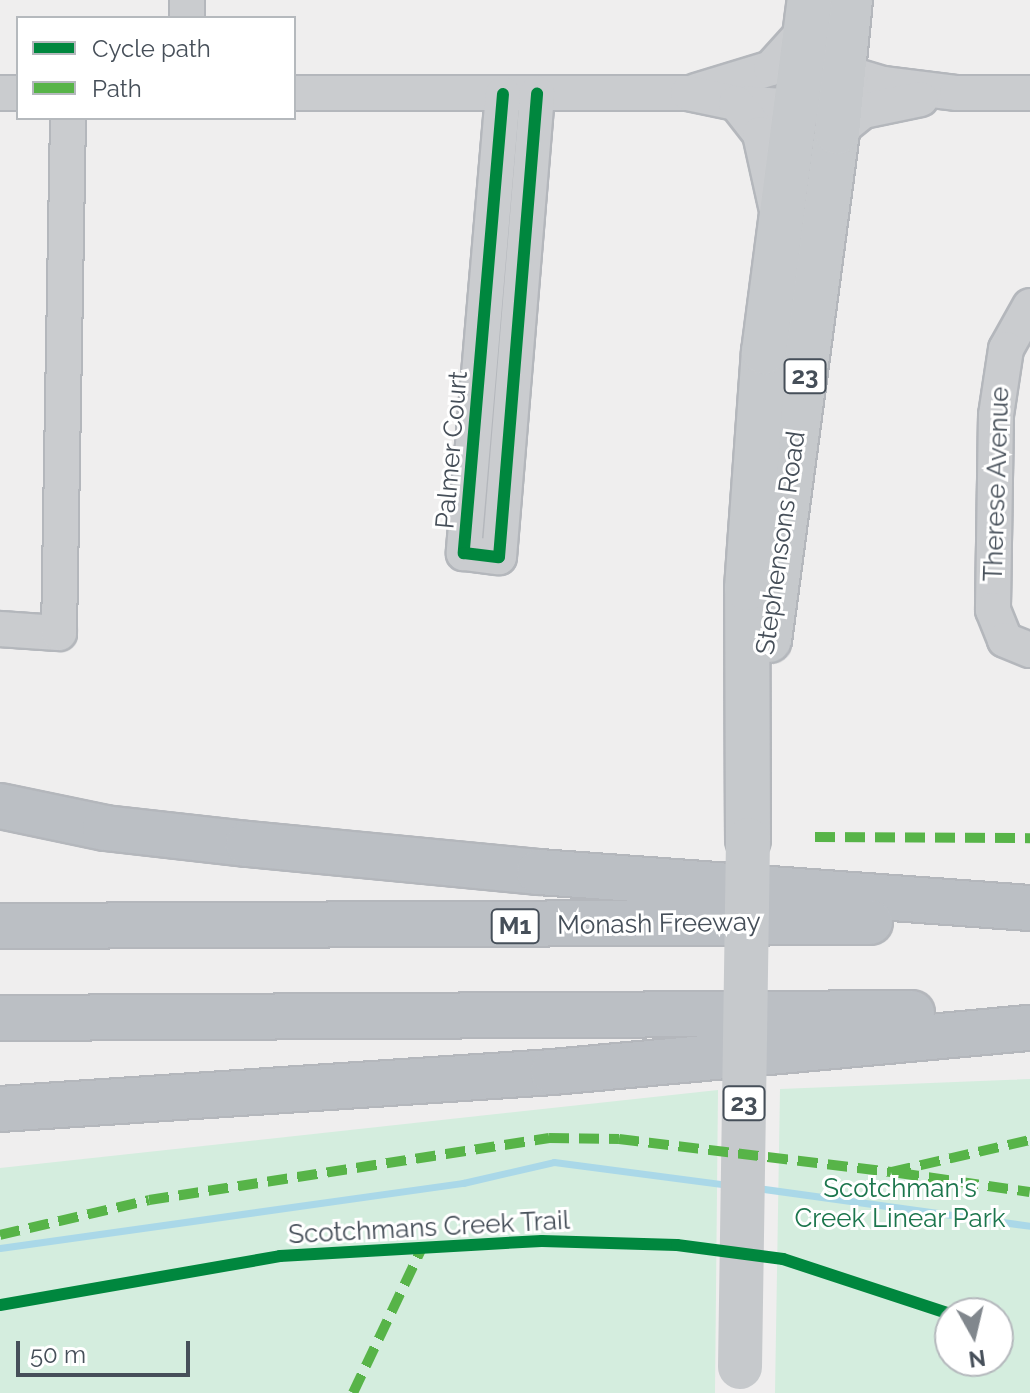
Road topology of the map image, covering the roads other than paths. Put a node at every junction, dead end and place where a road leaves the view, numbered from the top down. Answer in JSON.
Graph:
{"nodes":[{"id":1,"x":850,"y":0,"type":"edge"},
{"id":2,"x":809,"y":14,"type":"edge"},
{"id":3,"x":843,"y":72,"type":"junction"},
{"id":4,"x":296,"y":93,"type":"edge"},
{"id":5,"x":688,"y":93,"type":"junction"},
{"id":6,"x":957,"y":93,"type":"junction"},
{"id":7,"x":1030,"y":93,"type":"edge"},
{"id":8,"x":503,"y":94,"type":"junction"},
{"id":9,"x":537,"y":94,"type":"junction"},
{"id":10,"x":736,"y":103,"type":"junction"},
{"id":11,"x":800,"y":107,"type":"junction"},
{"id":12,"x":68,"y":120,"type":"edge"},
{"id":13,"x":837,"y":132,"type":"junction"},
{"id":14,"x":781,"y":225,"type":"junction"},
{"id":15,"x":1030,"y":306,"type":"edge"},
{"id":16,"x":482,"y":369,"type":"junction"},
{"id":17,"x":516,"y":373,"type":"junction"},
{"id":18,"x":0,"y":629,"type":"edge"},
{"id":19,"x":1030,"y":650,"type":"edge"},
{"id":20,"x":750,"y":751,"type":"junction"},
{"id":21,"x":0,"y":806,"type":"edge"},
{"id":22,"x":1030,"y":908,"type":"edge"},
{"id":23,"x":1030,"y":920,"type":"edge"},
{"id":24,"x":0,"y":926,"type":"edge"},
{"id":25,"x":1030,"y":1012,"type":"edge"},
{"id":26,"x":0,"y":1018,"type":"edge"},
{"id":27,"x":1030,"y":1028,"type":"edge"},
{"id":28,"x":0,"y":1109,"type":"edge"},
{"id":29,"x":740,"y":1380,"type":"edge"}],
"edges":[{"from":1,"to":3,"type":"main road","name":"Stephensons Road","number":"23"},
{"from":2,"to":5,"type":"street"},
{"from":2,"to":11,"type":"main road","name":"Stephensons Road","number":"23"},
{"from":3,"to":6,"type":"street"},
{"from":3,"to":11,"type":"main road"},
{"from":3,"to":13,"type":"main road","name":"Stephensons Road","number":"23"},
{"from":4,"to":8,"type":"street"},
{"from":5,"to":9,"type":"street"},
{"from":5,"to":10,"type":"street"},
{"from":6,"to":7,"type":"street"},
{"from":6,"to":13,"type":"street"},
{"from":8,"to":9,"type":"street"},
{"from":8,"to":16,"type":"street","name":"Palmer Court"},
{"from":9,"to":17,"type":"street","name":"Palmer Court"},
{"from":10,"to":11,"type":"street"},
{"from":10,"to":14,"type":"street"},
{"from":11,"to":14,"type":"main road","name":"Stephensons Road","number":"23"},
{"from":12,"to":18,"type":"street"},
{"from":13,"to":20,"type":"main road","name":"Stephensons Road","number":"23"},
{"from":14,"to":20,"type":"main road","name":"Stephensons Road","number":"23"},
{"from":15,"to":19,"type":"street","name":"Therese Avenue"},
{"from":16,"to":17,"type":"street"},
{"from":16,"to":17,"type":"street","name":"Palmer Court"},
{"from":20,"to":29,"type":"main road","name":"Stephensons Road","number":"23","bridge":true},
{"from":21,"to":22,"type":"highway"},
{"from":23,"to":24,"type":"highway","name":"Monash Freeway","number":"M1"},
{"from":25,"to":26,"type":"highway"},
{"from":27,"to":28,"type":"highway"}]}
